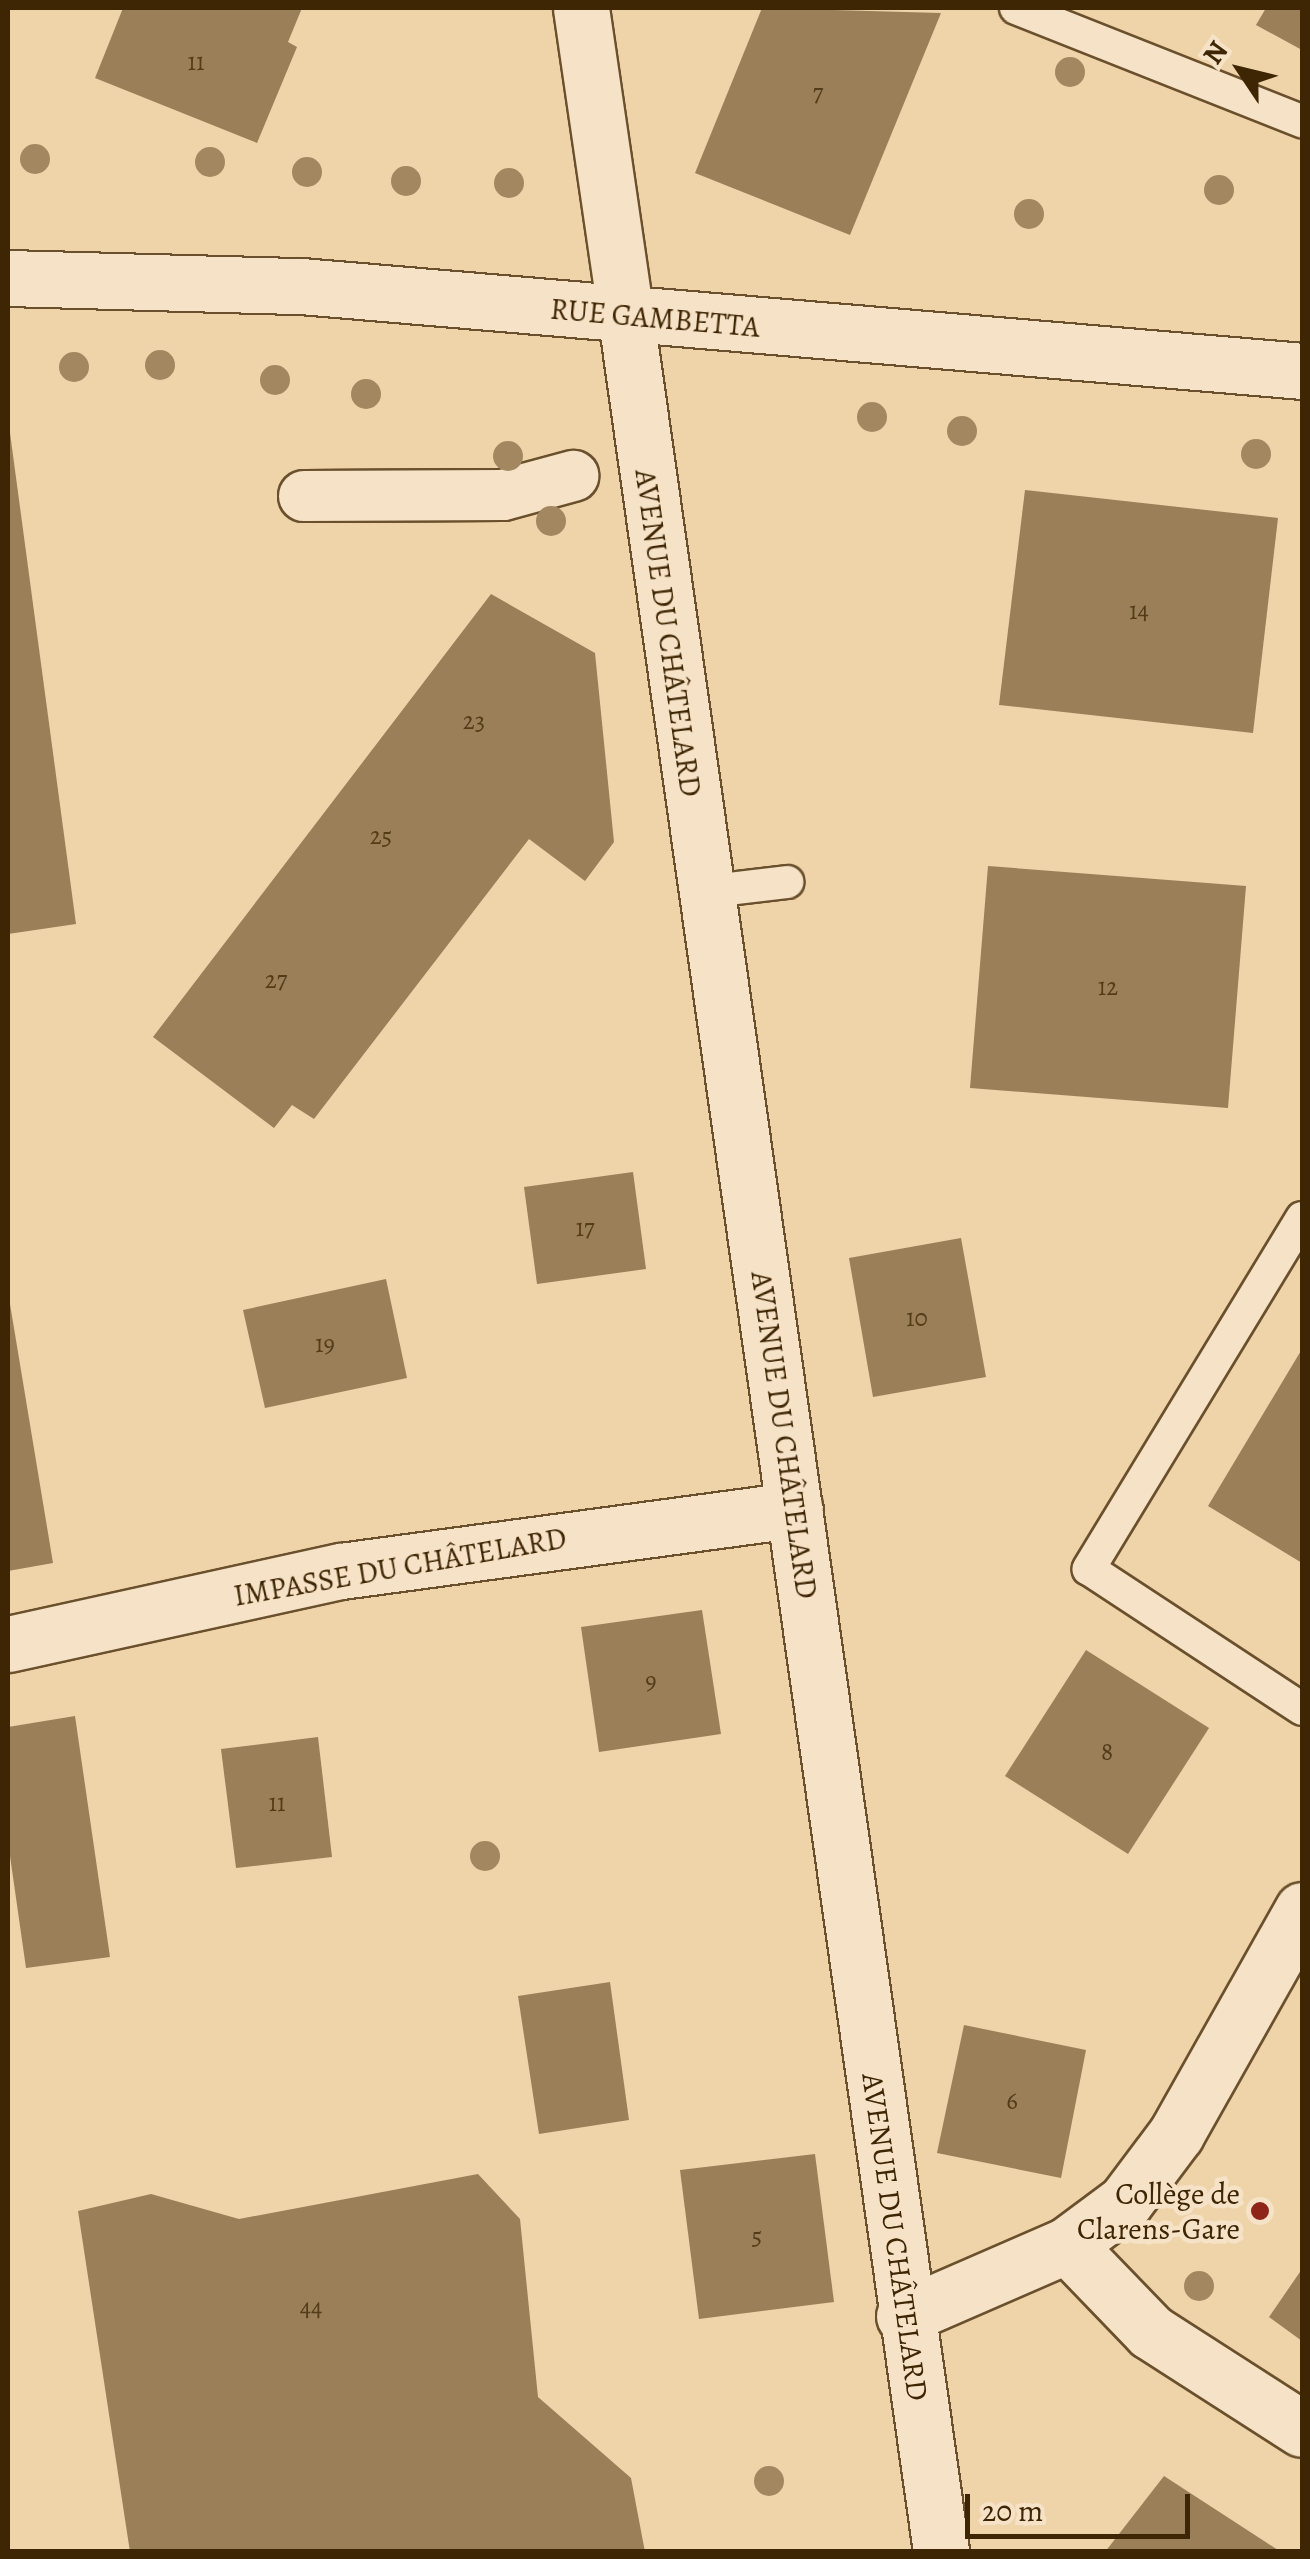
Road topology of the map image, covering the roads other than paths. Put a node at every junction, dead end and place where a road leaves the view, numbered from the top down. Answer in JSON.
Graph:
{"nodes":[{"id":1,"x":581,"y":8,"type":"edge"},
{"id":2,"x":1016,"y":8,"type":"edge"},
{"id":3,"x":1302,"y":121,"type":"edge"},
{"id":4,"x":8,"y":278,"type":"edge"},
{"id":5,"x":626,"y":318,"type":"junction"},
{"id":6,"x":1302,"y":371,"type":"edge"},
{"id":7,"x":573,"y":476,"type":"dead end"},
{"id":8,"x":304,"y":496,"type":"dead end"},
{"id":9,"x":787,"y":882,"type":"dead end"},
{"id":10,"x":703,"y":892,"type":"junction"},
{"id":11,"x":1302,"y":1218,"type":"edge"},
{"id":12,"x":795,"y":1510,"type":"junction"},
{"id":13,"x":8,"y":1644,"type":"edge"},
{"id":14,"x":1302,"y":1708,"type":"edge"},
{"id":15,"x":1302,"y":1910,"type":"edge"},
{"id":16,"x":1067,"y":2245,"type":"junction"},
{"id":17,"x":904,"y":2316,"type":"junction"},
{"id":18,"x":1302,"y":2429,"type":"edge"},
{"id":19,"x":941,"y":2552,"type":"edge"}],
"edges":[{"from":1,"to":5,"type":"street","name":"AVENUE DU CHÂTELARD"},
{"from":2,"to":3,"type":"lane"},
{"from":4,"to":5,"type":"street","name":"RUE GAMBETTA"},
{"from":5,"to":6,"type":"street","name":"RUE GAMBETTA"},
{"from":5,"to":10,"type":"street","name":"AVENUE DU CHÂTELARD"},
{"from":7,"to":8,"type":"street"},
{"from":9,"to":10,"type":"lane"},
{"from":10,"to":12,"type":"street","name":"AVENUE DU CHÂTELARD"},
{"from":11,"to":14,"type":"lane"},
{"from":12,"to":13,"type":"street","name":"IMPASSE DU CHÂTELARD"},
{"from":12,"to":17,"type":"street","name":"AVENUE DU CHÂTELARD"},
{"from":15,"to":16,"type":"street"},
{"from":16,"to":17,"type":"street"},
{"from":16,"to":18,"type":"street"},
{"from":17,"to":19,"type":"street","name":"AVENUE DU CHÂTELARD"}]}
